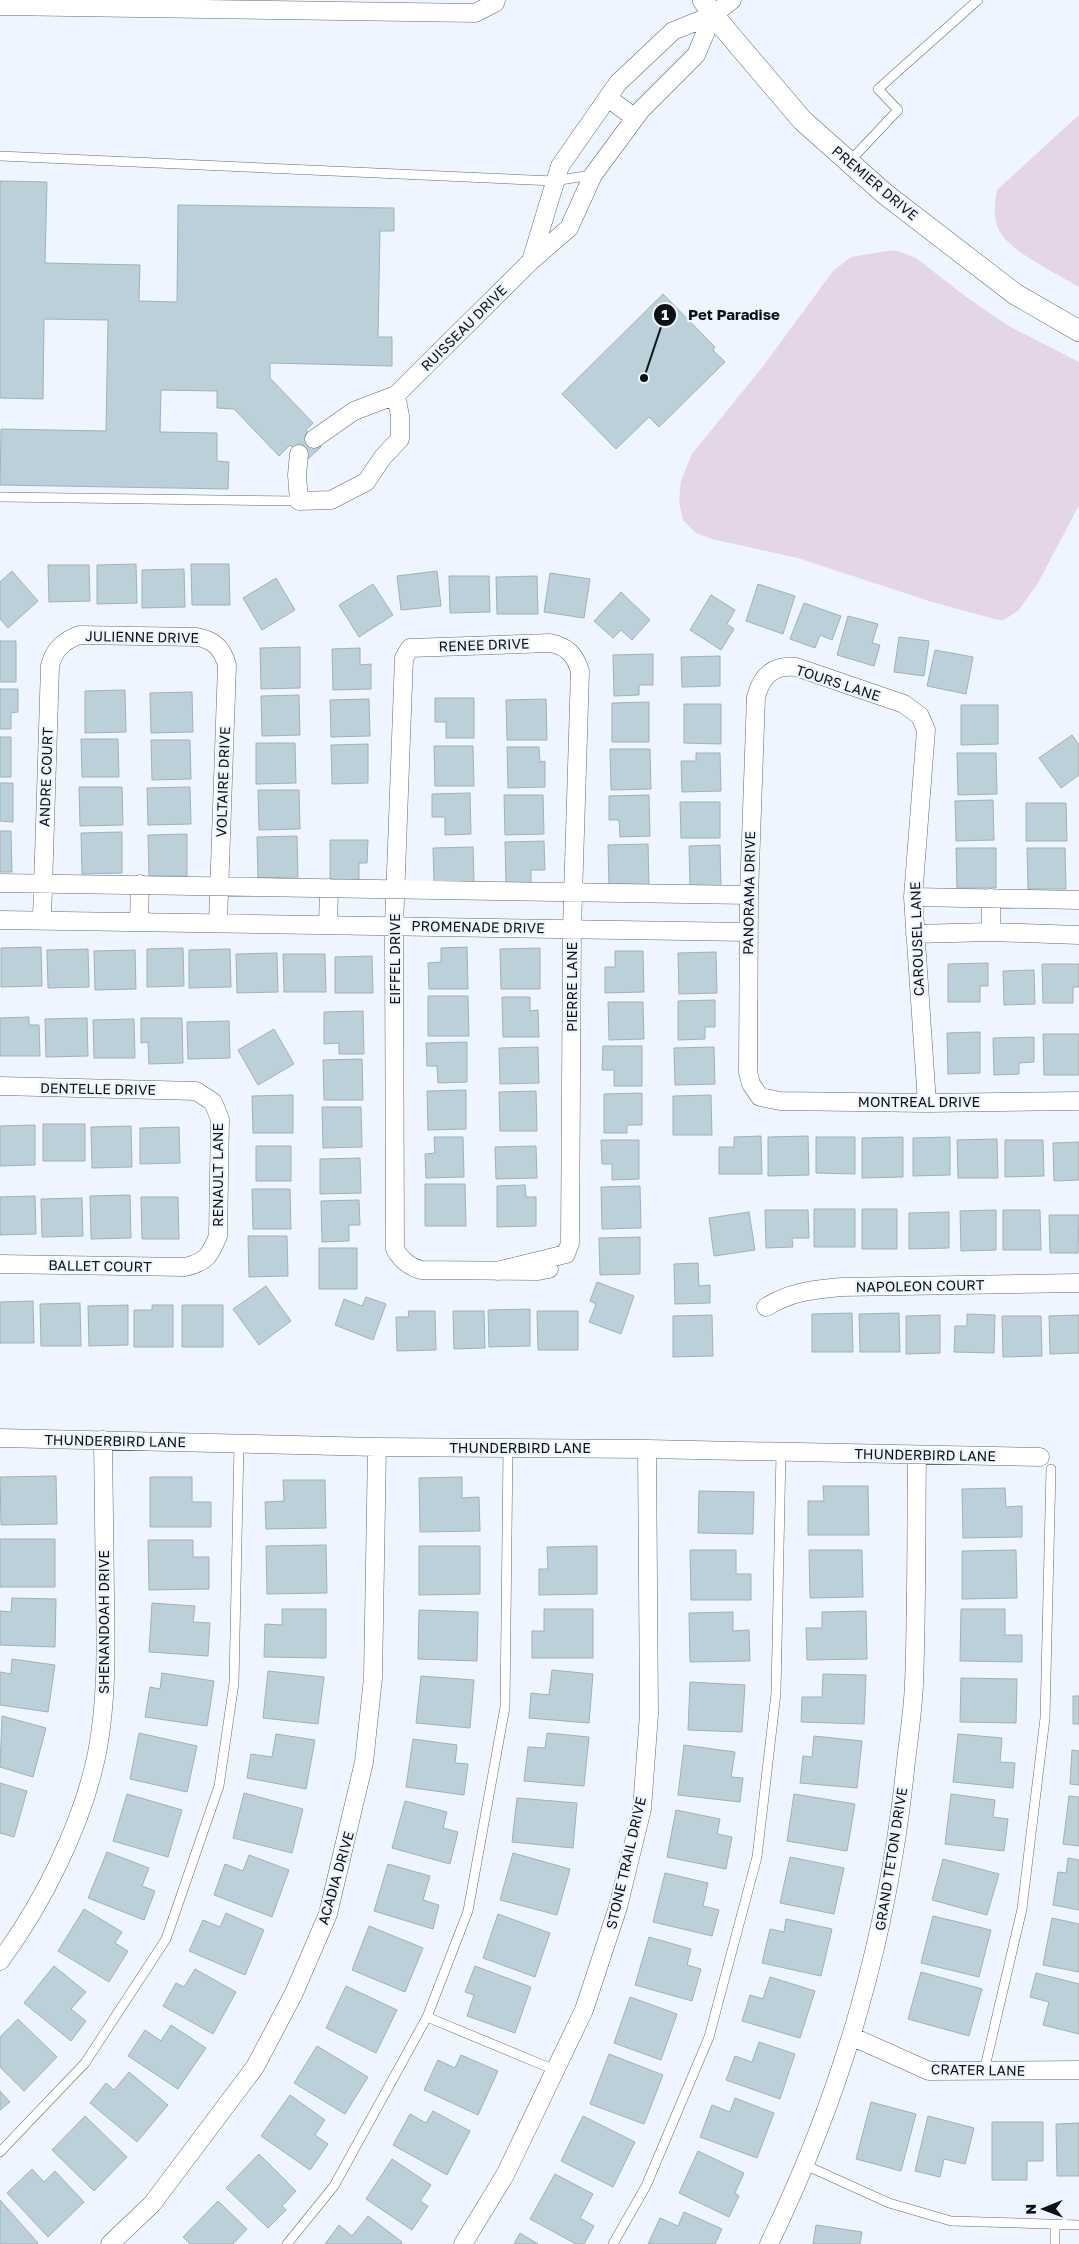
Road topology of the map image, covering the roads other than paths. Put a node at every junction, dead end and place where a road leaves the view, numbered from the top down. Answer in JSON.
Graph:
{"nodes":[{"id":1,"x":496,"y":0,"type":"edge"},
{"id":2,"x":732,"y":0,"type":"edge"},
{"id":3,"x":978,"y":0,"type":"edge"},
{"id":4,"x":20,"y":3,"type":"edge"},
{"id":5,"x":0,"y":6,"type":"edge"},
{"id":6,"x":708,"y":8,"type":"edge"},
{"id":7,"x":608,"y":98,"type":"junction"},
{"id":8,"x":635,"y":118,"type":"junction"},
{"id":9,"x":0,"y":156,"type":"edge"},
{"id":10,"x":849,"y":162,"type":"junction"},
{"id":11,"x":592,"y":175,"type":"junction"},
{"id":12,"x":554,"y":181,"type":"junction"},
{"id":13,"x":531,"y":262,"type":"junction"},
{"id":14,"x":1079,"y":331,"type":"edge"},
{"id":15,"x":396,"y":395,"type":"junction"},
{"id":16,"x":314,"y":439,"type":"dead end"},
{"id":17,"x":299,"y":454,"type":"dead end"},
{"id":18,"x":0,"y":497,"type":"edge"},
{"id":19,"x":299,"y":501,"type":"junction"},
{"id":20,"x":66,"y":640,"type":"joint"},
{"id":21,"x":216,"y":644,"type":"joint"},
{"id":22,"x":568,"y":650,"type":"joint"},
{"id":23,"x":404,"y":658,"type":"joint"},
{"id":24,"x":759,"y":686,"type":"joint"},
{"id":25,"x":920,"y":716,"type":"joint"},
{"id":26,"x":0,"y":883,"type":"edge"},
{"id":27,"x":42,"y":883,"type":"junction"},
{"id":28,"x":140,"y":884,"type":"junction"},
{"id":29,"x":219,"y":886,"type":"junction"},
{"id":30,"x":329,"y":888,"type":"junction"},
{"id":31,"x":395,"y":889,"type":"junction"},
{"id":32,"x":573,"y":892,"type":"junction"},
{"id":33,"x":749,"y":895,"type":"junction"},
{"id":34,"x":913,"y":897,"type":"junction"},
{"id":35,"x":991,"y":898,"type":"junction"},
{"id":36,"x":1079,"y":900,"type":"edge"},
{"id":37,"x":42,"y":919,"type":"junction"},
{"id":38,"x":0,"y":920,"type":"edge"},
{"id":39,"x":139,"y":921,"type":"junction"},
{"id":40,"x":218,"y":922,"type":"junction"},
{"id":41,"x":328,"y":924,"type":"junction"},
{"id":42,"x":394,"y":926,"type":"junction"},
{"id":43,"x":572,"y":929,"type":"junction"},
{"id":44,"x":748,"y":932,"type":"junction"},
{"id":45,"x":991,"y":932,"type":"junction"},
{"id":46,"x":915,"y":934,"type":"junction"},
{"id":47,"x":1079,"y":935,"type":"edge"},
{"id":48,"x":0,"y":1086,"type":"edge"},
{"id":49,"x":196,"y":1091,"type":"joint"},
{"id":50,"x":760,"y":1097,"type":"joint"},
{"id":51,"x":1079,"y":1100,"type":"edge"},
{"id":52,"x":927,"y":1103,"type":"junction"},
{"id":53,"x":200,"y":1263,"type":"joint"},
{"id":54,"x":0,"y":1264,"type":"edge"},
{"id":55,"x":497,"y":1270,"type":"joint"},
{"id":56,"x":1079,"y":1283,"type":"edge"},
{"id":57,"x":766,"y":1308,"type":"dead end"},
{"id":58,"x":0,"y":1438,"type":"edge"},
{"id":59,"x":103,"y":1440,"type":"junction"},
{"id":60,"x":239,"y":1444,"type":"junction"},
{"id":61,"x":377,"y":1447,"type":"junction"},
{"id":62,"x":508,"y":1448,"type":"junction"},
{"id":63,"x":647,"y":1449,"type":"junction"},
{"id":64,"x":781,"y":1452,"type":"junction"},
{"id":65,"x":917,"y":1456,"type":"junction"},
{"id":66,"x":1046,"y":1463,"type":"joint"},
{"id":67,"x":0,"y":1961,"type":"edge"},
{"id":68,"x":427,"y":2017,"type":"junction"},
{"id":69,"x":853,"y":2037,"type":"junction"},
{"id":70,"x":555,"y":2070,"type":"junction"},
{"id":71,"x":1079,"y":2070,"type":"edge"},
{"id":72,"x":984,"y":2072,"type":"junction"},
{"id":73,"x":0,"y":2152,"type":"edge"},
{"id":74,"x":805,"y":2165,"type":"junction"},
{"id":75,"x":1055,"y":2225,"type":"junction"},
{"id":76,"x":1079,"y":2225,"type":"edge"},
{"id":77,"x":110,"y":2244,"type":"edge"},
{"id":78,"x":287,"y":2244,"type":"edge"},
{"id":79,"x":464,"y":2244,"type":"edge"},
{"id":80,"x":613,"y":2244,"type":"edge"},
{"id":81,"x":769,"y":2244,"type":"edge"},
{"id":82,"x":1056,"y":2244,"type":"edge"}],
"edges":[{"from":1,"to":4,"type":"street"},
{"from":2,"to":6,"type":"street","name":"RUISSEAU DRIVE"},
{"from":3,"to":10,"type":"lane"},
{"from":4,"to":5,"type":"street"},
{"from":6,"to":7,"type":"street","name":"RUISSEAU DRIVE"},
{"from":6,"to":8,"type":"street","name":"RUISSEAU DRIVE"},
{"from":6,"to":10,"type":"street","name":"PREMIER DRIVE"},
{"from":7,"to":8,"type":"street"},
{"from":7,"to":12,"type":"street","name":"RUISSEAU DRIVE"},
{"from":8,"to":11,"type":"street","name":"RUISSEAU DRIVE"},
{"from":9,"to":12,"type":"lane"},
{"from":10,"to":14,"type":"street","name":"PREMIER DRIVE"},
{"from":11,"to":12,"type":"lane"},
{"from":11,"to":13,"type":"street","name":"RUISSEAU DRIVE"},
{"from":12,"to":13,"type":"street","name":"RUISSEAU DRIVE"},
{"from":13,"to":15,"type":"street","name":"RUISSEAU DRIVE"},
{"from":15,"to":16,"type":"street","name":"RUISSEAU DRIVE"},
{"from":15,"to":19,"type":"street"},
{"from":17,"to":19,"type":"street"},
{"from":18,"to":19,"type":"lane"},
{"from":20,"to":21,"type":"street","name":"JULIENNE DRIVE"},
{"from":20,"to":27,"type":"street","name":"ANDRE COURT"},
{"from":21,"to":29,"type":"street","name":"VOLTAIRE DRIVE"},
{"from":22,"to":23,"type":"street","name":"RENEE DRIVE"},
{"from":22,"to":32,"type":"street","name":"PIERRE LANE"},
{"from":23,"to":31,"type":"street","name":"EIFFEL DRIVE"},
{"from":24,"to":25,"type":"street","name":"TOURS LANE"},
{"from":24,"to":33,"type":"street","name":"PANORAMA DRIVE"},
{"from":25,"to":34,"type":"street","name":"CAROUSEL LANE"},
{"from":26,"to":27,"type":"street"},
{"from":27,"to":28,"type":"street"},
{"from":27,"to":37,"type":"street","name":"ANDRE COURT"},
{"from":28,"to":29,"type":"street"},
{"from":28,"to":39,"type":"street"},
{"from":29,"to":30,"type":"street"},
{"from":29,"to":40,"type":"street","name":"VOLTAIRE DRIVE"},
{"from":30,"to":31,"type":"street"},
{"from":30,"to":41,"type":"street"},
{"from":31,"to":32,"type":"street"},
{"from":31,"to":42,"type":"street","name":"EIFFEL DRIVE"},
{"from":32,"to":33,"type":"street"},
{"from":32,"to":43,"type":"street","name":"PIERRE LANE"},
{"from":33,"to":44,"type":"street","name":"PANORAMA DRIVE"},
{"from":34,"to":35,"type":"street"},
{"from":34,"to":46,"type":"street","name":"CAROUSEL LANE"},
{"from":35,"to":36,"type":"street"},
{"from":35,"to":45,"type":"street"},
{"from":37,"to":38,"type":"street","name":"PROMENADE DRIVE"},
{"from":37,"to":39,"type":"street","name":"PROMENADE DRIVE"},
{"from":39,"to":40,"type":"street","name":"PROMENADE DRIVE"},
{"from":40,"to":41,"type":"street","name":"PROMENADE DRIVE"},
{"from":41,"to":42,"type":"street","name":"PROMENADE DRIVE"},
{"from":42,"to":43,"type":"street","name":"PROMENADE DRIVE"},
{"from":42,"to":55,"type":"street","name":"EIFFEL DRIVE"},
{"from":43,"to":44,"type":"street","name":"PROMENADE DRIVE"},
{"from":43,"to":55,"type":"street","name":"PIERRE LANE"},
{"from":44,"to":50,"type":"street","name":"PANORAMA DRIVE"},
{"from":45,"to":46,"type":"street"},
{"from":45,"to":47,"type":"street"},
{"from":46,"to":52,"type":"street","name":"CAROUSEL LANE"},
{"from":48,"to":49,"type":"street","name":"DENTELLE DRIVE"},
{"from":49,"to":53,"type":"street","name":"RENAULT LANE"},
{"from":50,"to":52,"type":"street","name":"MONTREAL DRIVE"},
{"from":51,"to":52,"type":"street","name":"MONTREAL DRIVE"},
{"from":53,"to":54,"type":"street","name":"BALLET COURT"},
{"from":56,"to":57,"type":"street","name":"NAPOLEON COURT"},
{"from":58,"to":59,"type":"street","name":"THUNDERBIRD LANE"},
{"from":59,"to":60,"type":"street","name":"THUNDERBIRD LANE"},
{"from":59,"to":67,"type":"street","name":"SHENANDOAH DRIVE"},
{"from":60,"to":61,"type":"street","name":"THUNDERBIRD LANE"},
{"from":60,"to":73,"type":"lane"},
{"from":61,"to":62,"type":"street","name":"THUNDERBIRD LANE"},
{"from":61,"to":77,"type":"street","name":"ACADIA DRIVE"},
{"from":62,"to":63,"type":"street","name":"THUNDERBIRD LANE"},
{"from":62,"to":68,"type":"lane"},
{"from":63,"to":64,"type":"street","name":"THUNDERBIRD LANE"},
{"from":63,"to":70,"type":"street","name":"STONE TRAIL DRIVE"},
{"from":64,"to":65,"type":"street","name":"THUNDERBIRD LANE"},
{"from":64,"to":80,"type":"lane"},
{"from":65,"to":66,"type":"street","name":"THUNDERBIRD LANE"},
{"from":65,"to":69,"type":"street","name":"GRAND TETON DRIVE"},
{"from":66,"to":72,"type":"lane"},
{"from":68,"to":70,"type":"lane"},
{"from":68,"to":78,"type":"lane"},
{"from":69,"to":72,"type":"street","name":"CRATER LANE"},
{"from":69,"to":74,"type":"street","name":"GRAND TETON DRIVE"},
{"from":70,"to":79,"type":"street","name":"STONE TRAIL DRIVE"},
{"from":71,"to":72,"type":"street","name":"CRATER LANE"},
{"from":74,"to":75,"type":"lane"},
{"from":74,"to":81,"type":"street","name":"GRAND TETON DRIVE"},
{"from":75,"to":76,"type":"lane"},
{"from":75,"to":82,"type":"lane"}]}
